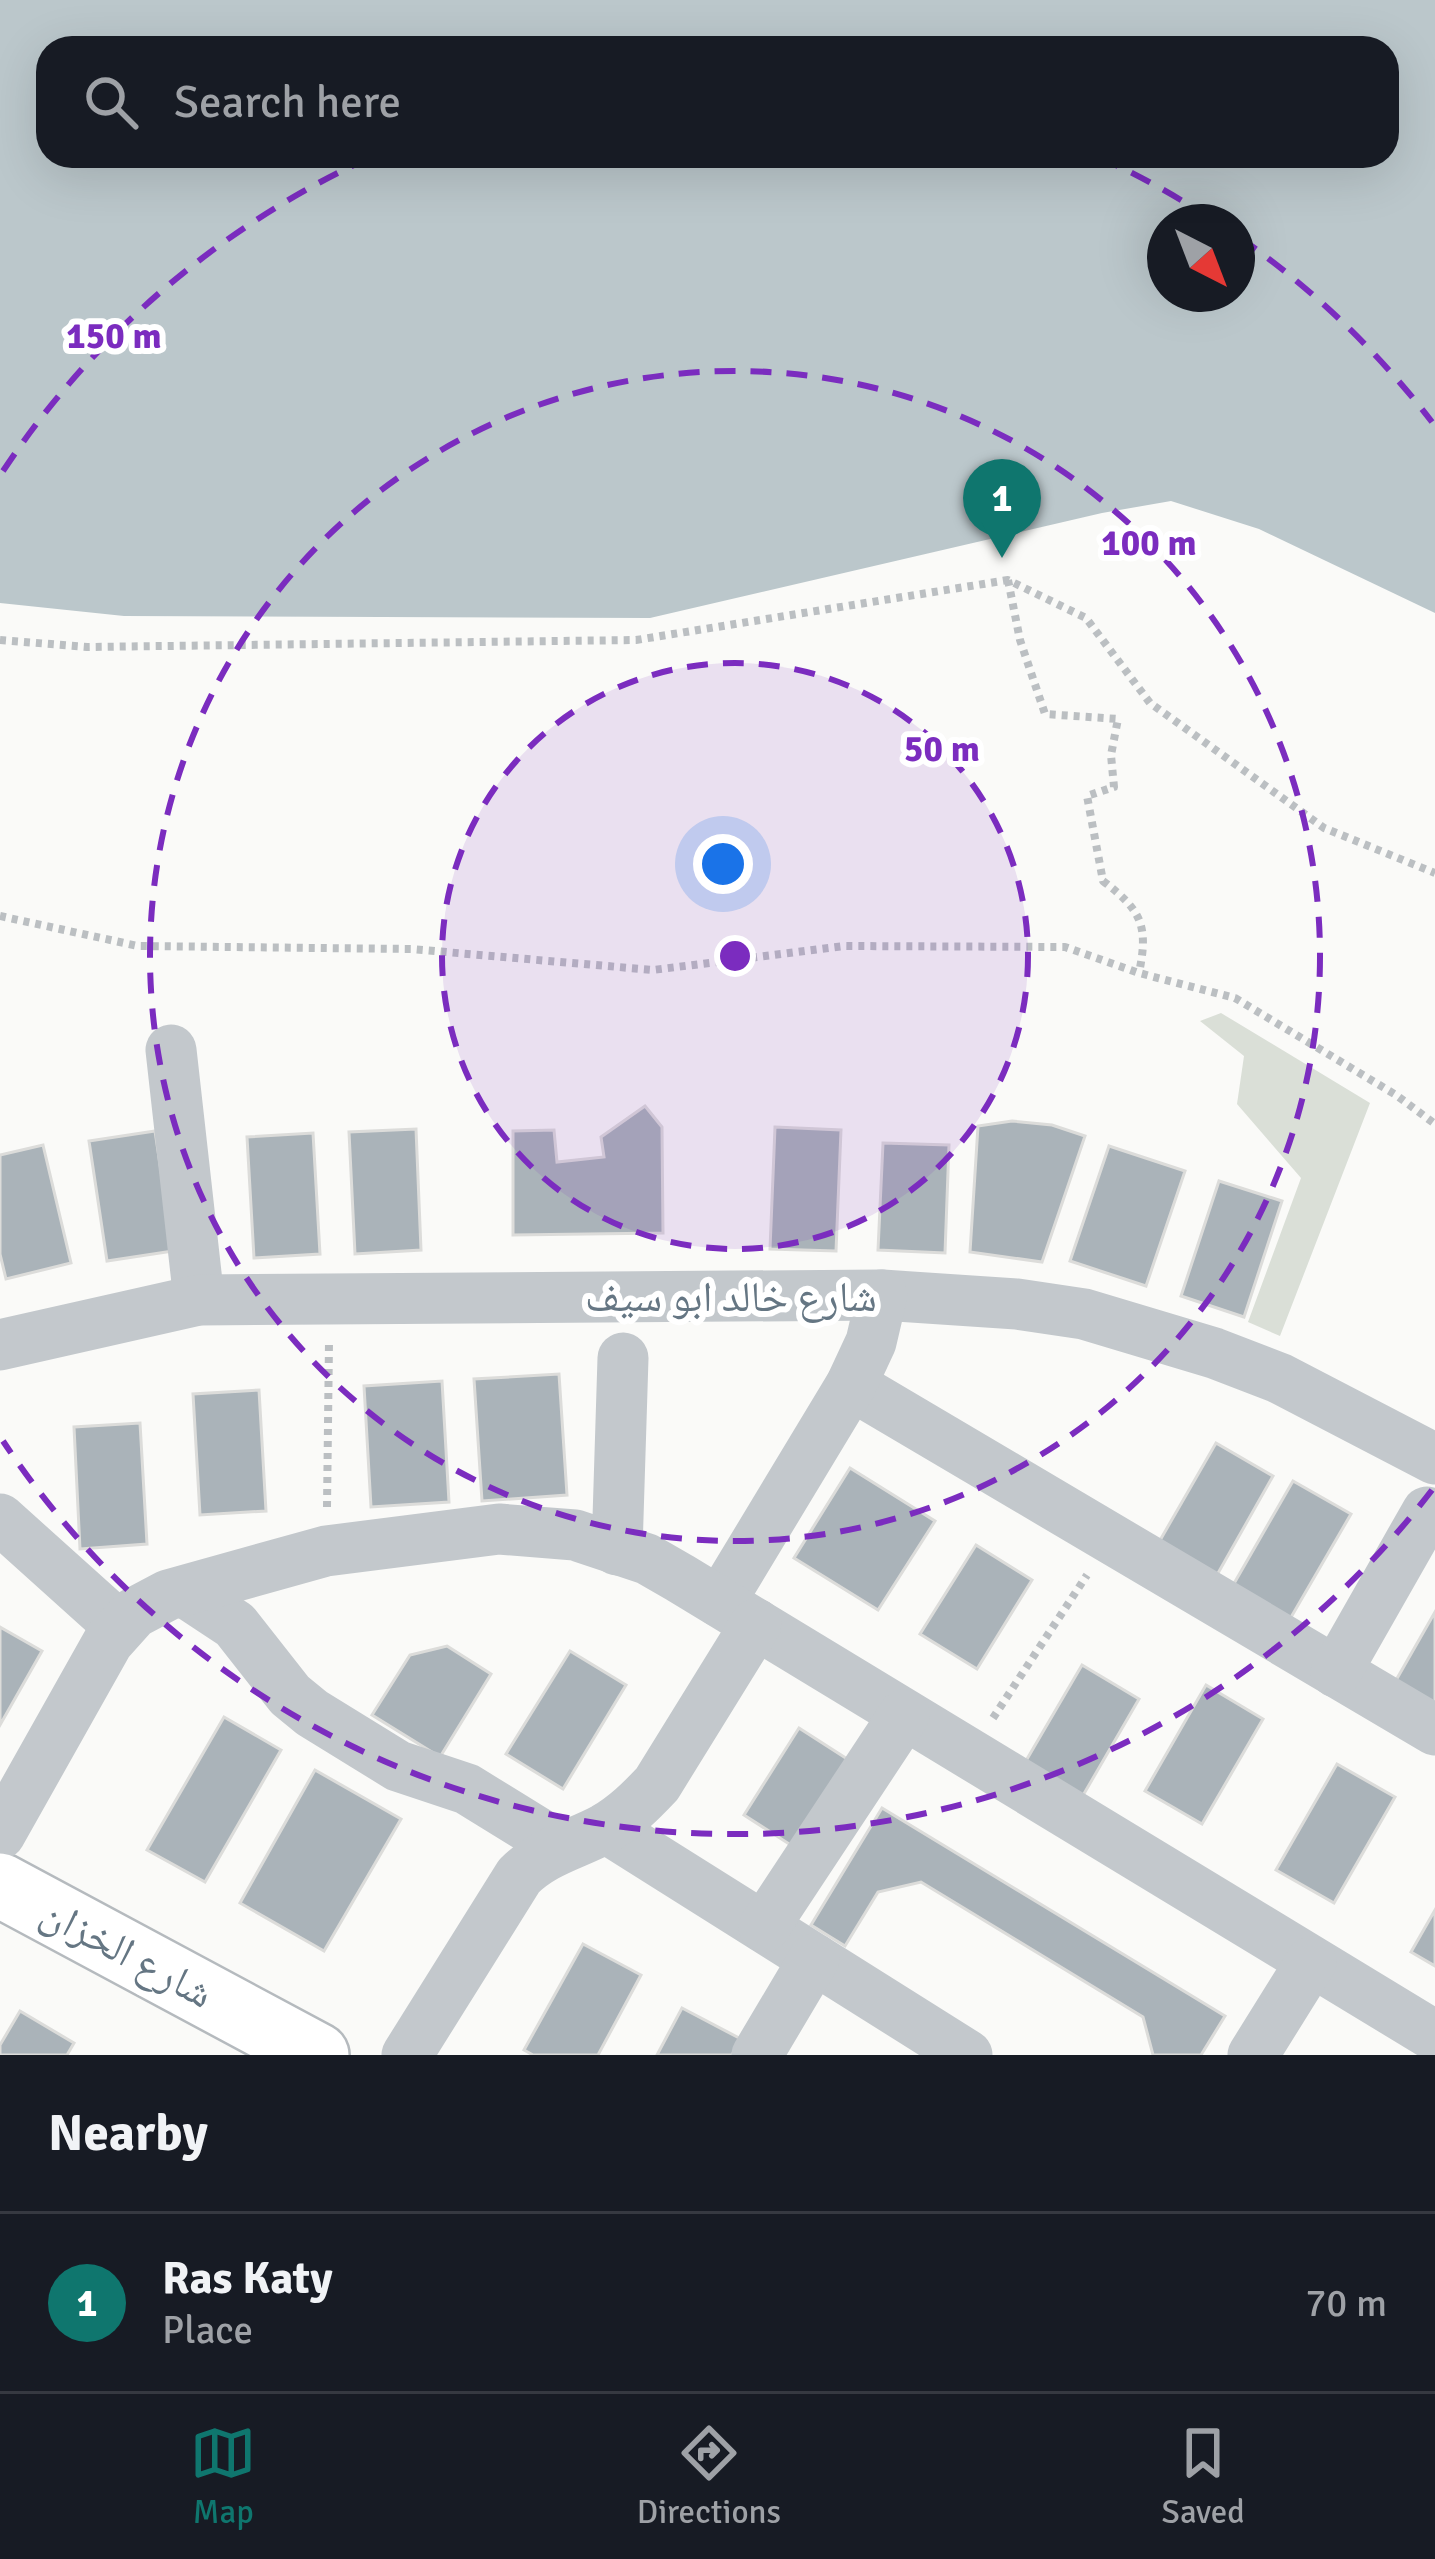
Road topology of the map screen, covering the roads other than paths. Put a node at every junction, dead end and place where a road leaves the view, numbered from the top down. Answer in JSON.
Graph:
{"nodes":[{"id":1,"x":171,"y":1050,"type":"dead end"},
{"id":2,"x":882,"y":1295,"type":"junction"},
{"id":3,"x":199,"y":1300,"type":"junction"},
{"id":4,"x":0,"y":1345,"type":"edge"},
{"id":5,"x":623,"y":1358,"type":"dead end"},
{"id":6,"x":851,"y":1385,"type":"junction"},
{"id":7,"x":1435,"y":1459,"type":"edge"},
{"id":8,"x":1427,"y":1512,"type":"dead end"},
{"id":9,"x":0,"y":1519,"type":"edge"},
{"id":10,"x":617,"y":1550,"type":"junction"},
{"id":11,"x":185,"y":1592,"type":"junction"},
{"id":12,"x":738,"y":1613,"type":"junction"},
{"id":13,"x":119,"y":1626,"type":"junction"},
{"id":14,"x":1336,"y":1672,"type":"junction"},
{"id":15,"x":904,"y":1714,"type":"junction"},
{"id":16,"x":1435,"y":1730,"type":"edge"},
{"id":17,"x":0,"y":1834,"type":"edge"},
{"id":18,"x":583,"y":1837,"type":"junction"},
{"id":19,"x":0,"y":1885,"type":"edge"},
{"id":20,"x":0,"y":1918,"type":"edge"},
{"id":21,"x":764,"y":1928,"type":"junction"},
{"id":22,"x":814,"y":1959,"type":"junction"},
{"id":23,"x":1311,"y":1962,"type":"junction"},
{"id":24,"x":1435,"y":2036,"type":"edge"},
{"id":25,"x":414,"y":2052,"type":"edge"},
{"id":26,"x":233,"y":2055,"type":"edge"},
{"id":27,"x":317,"y":2055,"type":"edge"},
{"id":28,"x":757,"y":2055,"type":"edge"},
{"id":29,"x":967,"y":2055,"type":"edge"},
{"id":30,"x":1252,"y":2055,"type":"edge"}],
"edges":[{"from":1,"to":3,"type":"street"},
{"from":2,"to":3,"type":"street","name":"شارع خالد ابو سيف"},
{"from":2,"to":6,"type":"street"},
{"from":2,"to":7,"type":"street","name":"شارع خالد ابو سيف"},
{"from":3,"to":4,"type":"street","name":"شارع خالد ابو سيف"},
{"from":5,"to":10,"type":"street"},
{"from":6,"to":12,"type":"street"},
{"from":6,"to":14,"type":"street"},
{"from":8,"to":14,"type":"street"},
{"from":9,"to":13,"type":"street"},
{"from":10,"to":11,"type":"street"},
{"from":10,"to":12,"type":"street"},
{"from":11,"to":13,"type":"street"},
{"from":11,"to":18,"type":"street"},
{"from":12,"to":15,"type":"street"},
{"from":12,"to":18,"type":"street"},
{"from":13,"to":17,"type":"street"},
{"from":14,"to":16,"type":"street"},
{"from":15,"to":21,"type":"street"},
{"from":15,"to":23,"type":"street"},
{"from":18,"to":21,"type":"street"},
{"from":18,"to":25,"type":"street"},
{"from":19,"to":27,"type":"main road","name":"شارع الخزان"},
{"from":20,"to":26,"type":"main road","name":"شارع الخزان"},
{"from":21,"to":22,"type":"street"},
{"from":22,"to":28,"type":"street"},
{"from":22,"to":29,"type":"street"},
{"from":23,"to":24,"type":"street"},
{"from":23,"to":30,"type":"street"}]}
